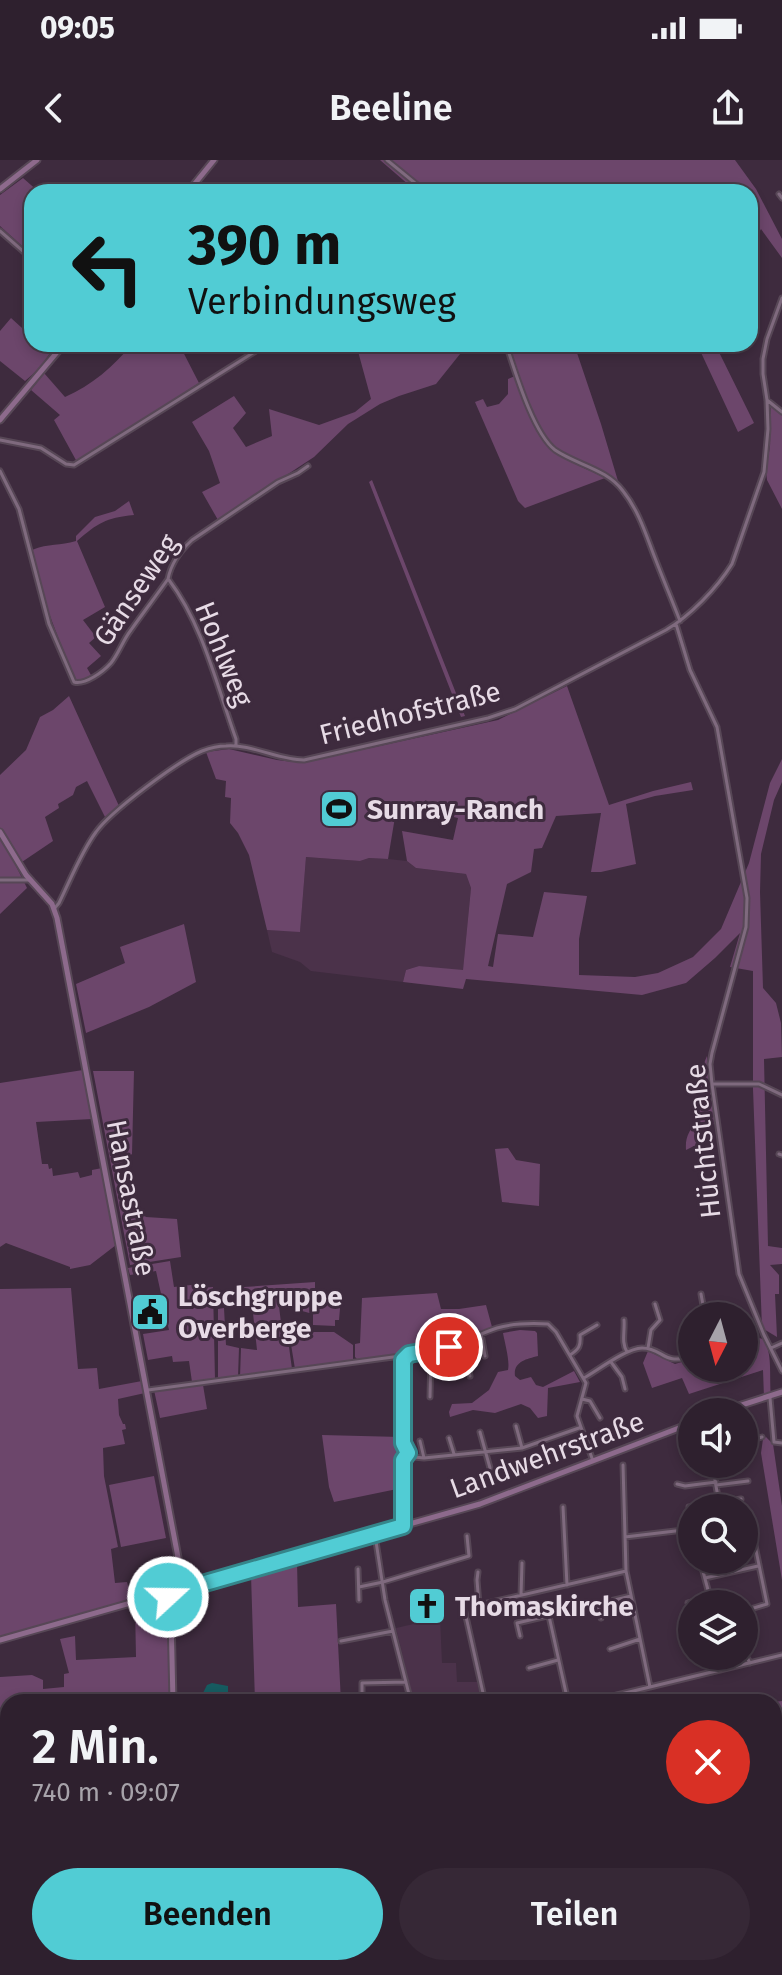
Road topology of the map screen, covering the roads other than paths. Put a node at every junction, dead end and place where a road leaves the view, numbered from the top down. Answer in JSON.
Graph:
{"nodes":[{"id":1,"x":37,"y":160,"type":"edge"},
{"id":2,"x":214,"y":160,"type":"edge"},
{"id":3,"x":387,"y":160,"type":"edge"},
{"id":4,"x":194,"y":184,"type":"edge"},
{"id":5,"x":416,"y":184,"type":"edge"},
{"id":6,"x":0,"y":189,"type":"edge"},
{"id":7,"x":0,"y":231,"type":"edge"},
{"id":8,"x":24,"y":252,"type":"edge"},
{"id":9,"x":782,"y":298,"type":"edge"},
{"id":10,"x":57,"y":352,"type":"edge"},
{"id":11,"x":254,"y":352,"type":"edge"},
{"id":12,"x":509,"y":352,"type":"edge"},
{"id":13,"x":767,"y":400,"type":"junction"},
{"id":14,"x":782,"y":412,"type":"edge"},
{"id":15,"x":0,"y":420,"type":"edge"},
{"id":16,"x":0,"y":440,"type":"edge"},
{"id":17,"x":308,"y":466,"type":"dead end"},
{"id":18,"x":0,"y":471,"type":"edge"},
{"id":19,"x":168,"y":579,"type":"junction"},
{"id":20,"x":678,"y":623,"type":"junction"},
{"id":21,"x":236,"y":746,"type":"junction"},
{"id":22,"x":0,"y":832,"type":"edge"},
{"id":23,"x":0,"y":880,"type":"edge"},
{"id":24,"x":30,"y":880,"type":"junction"},
{"id":25,"x":54,"y":909,"type":"junction"},
{"id":26,"x":712,"y":1084,"type":"junction"},
{"id":27,"x":782,"y":1095,"type":"edge"},
{"id":28,"x":701,"y":1294,"type":"dead end"},
{"id":29,"x":702,"y":1302,"type":"edge"},
{"id":30,"x":655,"y":1304,"type":"dead end"},
{"id":31,"x":624,"y":1320,"type":"dead end"},
{"id":32,"x":597,"y":1325,"type":"dead end"},
{"id":33,"x":481,"y":1334,"type":"junction"},
{"id":34,"x":463,"y":1342,"type":"junction"},
{"id":35,"x":782,"y":1343,"type":"edge"},
{"id":36,"x":648,"y":1348,"type":"junction"},
{"id":37,"x":771,"y":1348,"type":"junction"},
{"id":38,"x":431,"y":1351,"type":"junction"},
{"id":39,"x":627,"y":1352,"type":"junction"},
{"id":40,"x":570,"y":1355,"type":"junction"},
{"id":41,"x":485,"y":1356,"type":"dead end"},
{"id":42,"x":403,"y":1358,"type":"junction"},
{"id":43,"x":678,"y":1360,"type":"edge"},
{"id":44,"x":611,"y":1362,"type":"junction"},
{"id":45,"x":782,"y":1371,"type":"edge"},
{"id":46,"x":470,"y":1376,"type":"dead end"},
{"id":47,"x":584,"y":1378,"type":"junction"},
{"id":48,"x":625,"y":1389,"type":"dead end"},
{"id":49,"x":148,"y":1390,"type":"junction"},
{"id":50,"x":782,"y":1392,"type":"edge"},
{"id":51,"x":769,"y":1396,"type":"junction"},
{"id":52,"x":430,"y":1397,"type":"dead end"},
{"id":53,"x":582,"y":1399,"type":"junction"},
{"id":54,"x":758,"y":1400,"type":"edge"},
{"id":55,"x":600,"y":1418,"type":"dead end"},
{"id":56,"x":516,"y":1426,"type":"dead end"},
{"id":57,"x":580,"y":1428,"type":"junction"},
{"id":58,"x":678,"y":1428,"type":"edge"},
{"id":59,"x":480,"y":1432,"type":"dead end"},
{"id":60,"x":762,"y":1437,"type":"dead end"},
{"id":61,"x":449,"y":1438,"type":"dead end"},
{"id":62,"x":758,"y":1438,"type":"edge"},
{"id":63,"x":420,"y":1441,"type":"dead end"},
{"id":64,"x":782,"y":1443,"type":"edge"},
{"id":65,"x":522,"y":1448,"type":"junction"},
{"id":66,"x":486,"y":1451,"type":"junction"},
{"id":67,"x":408,"y":1453,"type":"junction"},
{"id":68,"x":454,"y":1454,"type":"junction"},
{"id":69,"x":424,"y":1458,"type":"junction"},
{"id":70,"x":593,"y":1461,"type":"junction"},
{"id":71,"x":623,"y":1465,"type":"dead end"},
{"id":72,"x":490,"y":1468,"type":"dead end"},
{"id":73,"x":715,"y":1478,"type":"edge"},
{"id":74,"x":748,"y":1481,"type":"dead end"},
{"id":75,"x":677,"y":1484,"type":"dead end"},
{"id":76,"x":716,"y":1484,"type":"junction"},
{"id":77,"x":718,"y":1494,"type":"edge"},
{"id":78,"x":563,"y":1507,"type":"dead end"},
{"id":79,"x":403,"y":1526,"type":"junction"},
{"id":80,"x":678,"y":1531,"type":"edge"},
{"id":81,"x":375,"y":1535,"type":"junction"},
{"id":82,"x":467,"y":1536,"type":"dead end"},
{"id":83,"x":625,"y":1537,"type":"junction"},
{"id":84,"x":522,"y":1563,"type":"dead end"},
{"id":85,"x":758,"y":1566,"type":"edge"},
{"id":86,"x":358,"y":1569,"type":"dead end"},
{"id":87,"x":626,"y":1571,"type":"junction"},
{"id":88,"x":478,"y":1572,"type":"dead end"},
{"id":89,"x":704,"y":1574,"type":"edge"},
{"id":90,"x":723,"y":1574,"type":"edge"},
{"id":91,"x":705,"y":1578,"type":"junction"},
{"id":92,"x":383,"y":1582,"type":"junction"},
{"id":93,"x":567,"y":1585,"type":"junction"},
{"id":94,"x":359,"y":1587,"type":"junction"},
{"id":95,"x":184,"y":1589,"type":"junction"},
{"id":96,"x":709,"y":1590,"type":"edge"},
{"id":97,"x":167,"y":1594,"type":"junction"},
{"id":98,"x":521,"y":1595,"type":"junction"},
{"id":99,"x":631,"y":1596,"type":"junction"},
{"id":100,"x":359,"y":1600,"type":"dead end"},
{"id":101,"x":547,"y":1607,"type":"dead end"},
{"id":102,"x":758,"y":1607,"type":"edge"},
{"id":103,"x":465,"y":1612,"type":"dead end"},
{"id":104,"x":549,"y":1616,"type":"junction"},
{"id":105,"x":601,"y":1618,"type":"dead end"},
{"id":106,"x":393,"y":1631,"type":"junction"},
{"id":107,"x":520,"y":1636,"type":"dead end"},
{"id":108,"x":640,"y":1639,"type":"junction"},
{"id":109,"x":0,"y":1640,"type":"edge"},
{"id":110,"x":341,"y":1641,"type":"dead end"},
{"id":111,"x":610,"y":1649,"type":"dead end"},
{"id":112,"x":782,"y":1655,"type":"edge"},
{"id":113,"x":558,"y":1660,"type":"junction"},
{"id":114,"x":758,"y":1661,"type":"edge"},
{"id":115,"x":529,"y":1668,"type":"dead end"},
{"id":116,"x":721,"y":1670,"type":"edge"},
{"id":117,"x":406,"y":1682,"type":"junction"},
{"id":118,"x":650,"y":1687,"type":"junction"},
{"id":119,"x":173,"y":1694,"type":"edge"},
{"id":120,"x":362,"y":1694,"type":"edge"},
{"id":121,"x":409,"y":1694,"type":"edge"},
{"id":122,"x":483,"y":1694,"type":"edge"},
{"id":123,"x":566,"y":1694,"type":"edge"},
{"id":124,"x":621,"y":1694,"type":"edge"}],
"edges":[{"from":1,"to":6,"type":"street"},
{"from":2,"to":4,"type":"street"},
{"from":3,"to":5,"type":"street"},
{"from":7,"to":8,"type":"street"},
{"from":9,"to":13,"type":"street","name":"Friedhofstraße"},
{"from":10,"to":15,"type":"street"},
{"from":11,"to":16,"type":"street"},
{"from":12,"to":20,"type":"street","name":"Hüchtstraße"},
{"from":13,"to":14,"type":"street"},
{"from":13,"to":20,"type":"street","name":"Friedhofstraße"},
{"from":17,"to":19,"type":"street","name":"Gänseweg"},
{"from":18,"to":19,"type":"street","name":"Gänseweg"},
{"from":19,"to":21,"type":"street","name":"Hohlweg"},
{"from":20,"to":21,"type":"street","name":"Friedhofstraße"},
{"from":20,"to":26,"type":"street","name":"Hüchtstraße"},
{"from":21,"to":25,"type":"street","name":"Friedhofstraße"},
{"from":22,"to":24,"type":"street","name":"Hansastraße"},
{"from":23,"to":24,"type":"street"},
{"from":24,"to":25,"type":"street","name":"Hansastraße"},
{"from":25,"to":49,"type":"street","name":"Hansastraße"},
{"from":26,"to":27,"type":"street"},
{"from":26,"to":37,"type":"street","name":"Hüchtstraße"},
{"from":28,"to":29,"type":"street"},
{"from":30,"to":36,"type":"street"},
{"from":31,"to":39,"type":"street"},
{"from":32,"to":40,"type":"street"},
{"from":33,"to":34,"type":"street"},
{"from":33,"to":40,"type":"street"},
{"from":33,"to":41,"type":"street"},
{"from":34,"to":38,"type":"street"},
{"from":34,"to":46,"type":"street"},
{"from":35,"to":37,"type":"street"},
{"from":36,"to":39,"type":"street"},
{"from":36,"to":43,"type":"street"},
{"from":37,"to":45,"type":"street","name":"Hüchtstraße"},
{"from":38,"to":42,"type":"street"},
{"from":38,"to":52,"type":"street"},
{"from":39,"to":44,"type":"street"},
{"from":40,"to":47,"type":"street"},
{"from":42,"to":49,"type":"street"},
{"from":42,"to":67,"type":"street"},
{"from":44,"to":47,"type":"street"},
{"from":44,"to":48,"type":"street"},
{"from":47,"to":53,"type":"street"},
{"from":49,"to":95,"type":"street","name":"Hansastraße"},
{"from":50,"to":51,"type":"street"},
{"from":51,"to":54,"type":"street"},
{"from":51,"to":64,"type":"street"},
{"from":53,"to":55,"type":"street"},
{"from":53,"to":57,"type":"street"},
{"from":56,"to":65,"type":"street"},
{"from":57,"to":65,"type":"street"},
{"from":57,"to":70,"type":"street"},
{"from":58,"to":70,"type":"street","name":"Landwehrstraße"},
{"from":59,"to":66,"type":"street"},
{"from":60,"to":62,"type":"street"},
{"from":61,"to":68,"type":"street"},
{"from":63,"to":69,"type":"street"},
{"from":65,"to":66,"type":"street"},
{"from":66,"to":68,"type":"street"},
{"from":66,"to":72,"type":"street"},
{"from":67,"to":69,"type":"street"},
{"from":67,"to":79,"type":"street"},
{"from":68,"to":69,"type":"street"},
{"from":70,"to":79,"type":"street","name":"Landwehrstraße"},
{"from":71,"to":83,"type":"street"},
{"from":73,"to":76,"type":"street"},
{"from":74,"to":76,"type":"street"},
{"from":75,"to":76,"type":"street"},
{"from":76,"to":77,"type":"street"},
{"from":78,"to":93,"type":"street"},
{"from":79,"to":81,"type":"street","name":"Landwehrstraße"},
{"from":80,"to":83,"type":"street"},
{"from":81,"to":92,"type":"street"},
{"from":81,"to":95,"type":"street","name":"Landwehrstraße"},
{"from":82,"to":92,"type":"street"},
{"from":83,"to":87,"type":"street"},
{"from":84,"to":98,"type":"street"},
{"from":85,"to":102,"type":"street"},
{"from":86,"to":94,"type":"street"},
{"from":87,"to":93,"type":"street"},
{"from":87,"to":99,"type":"street"},
{"from":88,"to":98,"type":"street"},
{"from":89,"to":91,"type":"street"},
{"from":90,"to":91,"type":"street"},
{"from":91,"to":96,"type":"street"},
{"from":92,"to":94,"type":"street"},
{"from":92,"to":106,"type":"street"},
{"from":93,"to":98,"type":"street"},
{"from":94,"to":100,"type":"street"},
{"from":95,"to":97,"type":"street","name":"Landwehrstraße"},
{"from":97,"to":109,"type":"street","name":"Landwehrstraße"},
{"from":97,"to":119,"type":"street"},
{"from":99,"to":105,"type":"street"},
{"from":99,"to":108,"type":"street"},
{"from":101,"to":104,"type":"street"},
{"from":103,"to":122,"type":"street"},
{"from":104,"to":107,"type":"street"},
{"from":104,"to":113,"type":"street"},
{"from":106,"to":110,"type":"street"},
{"from":106,"to":117,"type":"street"},
{"from":108,"to":111,"type":"street"},
{"from":108,"to":118,"type":"street"},
{"from":112,"to":114,"type":"street"},
{"from":113,"to":115,"type":"street"},
{"from":113,"to":123,"type":"street"},
{"from":116,"to":118,"type":"street"},
{"from":117,"to":120,"type":"street"},
{"from":117,"to":121,"type":"street"},
{"from":118,"to":124,"type":"street"}]}
